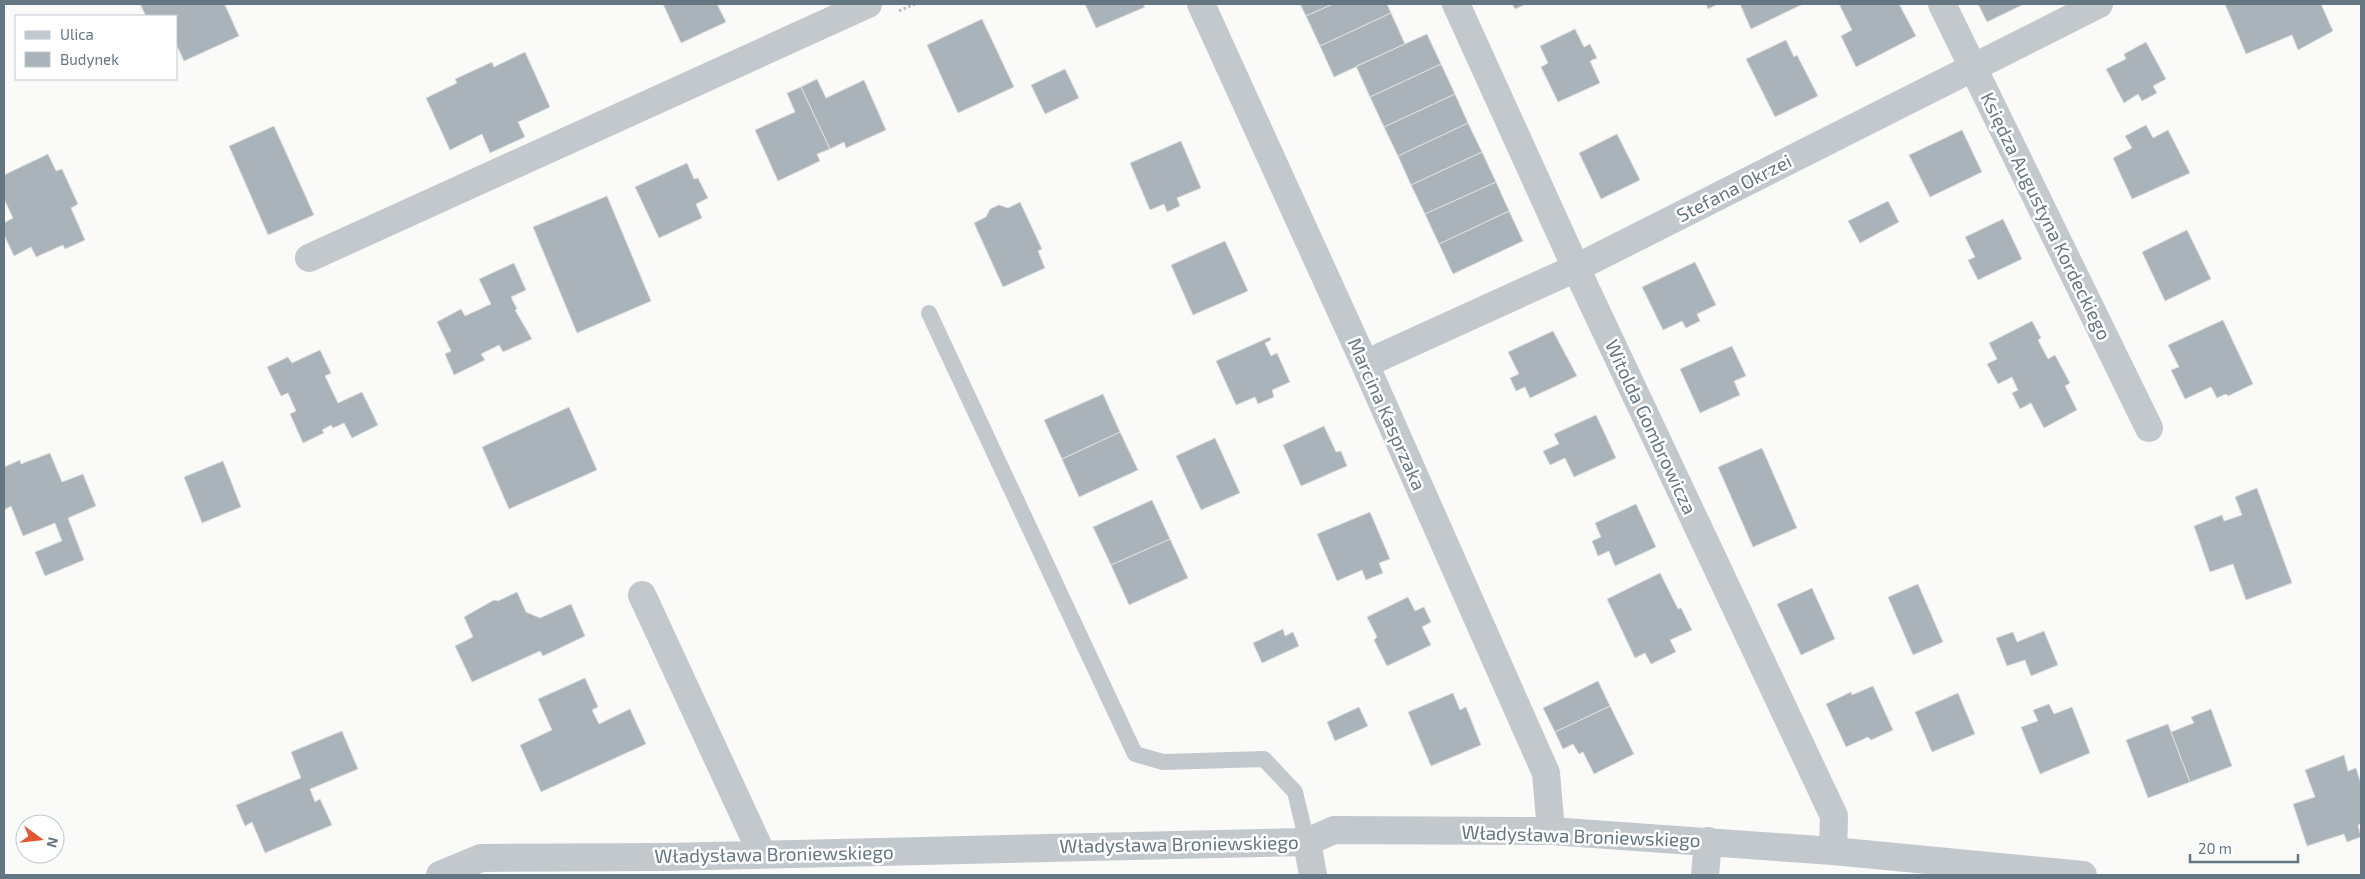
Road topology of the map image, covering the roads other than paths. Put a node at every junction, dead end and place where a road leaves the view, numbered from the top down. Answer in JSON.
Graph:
{"nodes":[{"id":1,"x":868,"y":4,"type":"edge"},
{"id":2,"x":1201,"y":4,"type":"edge"},
{"id":3,"x":1456,"y":4,"type":"edge"},
{"id":4,"x":1942,"y":4,"type":"edge"},
{"id":5,"x":2099,"y":4,"type":"edge"},
{"id":6,"x":1974,"y":67,"type":"junction"},
{"id":7,"x":309,"y":258,"type":"dead end"},
{"id":8,"x":1576,"y":268,"type":"junction"},
{"id":9,"x":929,"y":313,"type":"dead end"},
{"id":10,"x":1365,"y":364,"type":"junction"},
{"id":11,"x":2149,"y":428,"type":"dead end"},
{"id":12,"x":642,"y":595,"type":"dead end"},
{"id":13,"x":1551,"y":831,"type":"junction"},
{"id":14,"x":1708,"y":841,"type":"junction"},
{"id":15,"x":1307,"y":842,"type":"junction"},
{"id":16,"x":1834,"y":851,"type":"junction"},
{"id":17,"x":762,"y":854,"type":"junction"},
{"id":18,"x":485,"y":867,"type":"edge"},
{"id":19,"x":2008,"y":871,"type":"edge"},
{"id":20,"x":440,"y":875,"type":"edge"},
{"id":21,"x":1313,"y":875,"type":"edge"},
{"id":22,"x":1705,"y":875,"type":"edge"},
{"id":23,"x":2083,"y":875,"type":"edge"}],
"edges":[{"from":1,"to":7,"type":"street"},
{"from":2,"to":10,"type":"street","name":"Marcina Kasprzaka"},
{"from":3,"to":8,"type":"street","name":"Witolda Gombrowicza"},
{"from":4,"to":6,"type":"street","name":"Księdza Augustyna Kordeckiego"},
{"from":5,"to":6,"type":"street","name":"Stefana Okrzei"},
{"from":6,"to":8,"type":"street","name":"Stefana Okrzei"},
{"from":6,"to":11,"type":"street","name":"Księdza Augustyna Kordeckiego"},
{"from":8,"to":10,"type":"street","name":"Stefana Okrzei"},
{"from":8,"to":16,"type":"street","name":"Witolda Gombrowicza"},
{"from":9,"to":15,"type":"lane"},
{"from":10,"to":13,"type":"street","name":"Marcina Kasprzaka"},
{"from":12,"to":17,"type":"street"},
{"from":13,"to":14,"type":"street","name":"Władysława Broniewskiego"},
{"from":13,"to":15,"type":"street","name":"Władysława Broniewskiego"},
{"from":14,"to":16,"type":"street","name":"Władysława Broniewskiego"},
{"from":14,"to":22,"type":"street"},
{"from":15,"to":17,"type":"street","name":"Władysława Broniewskiego"},
{"from":15,"to":21,"type":"street"},
{"from":16,"to":19,"type":"street","name":"Władysława Broniewskiego"},
{"from":17,"to":18,"type":"street","name":"Władysława Broniewskiego"},
{"from":18,"to":20,"type":"street"},
{"from":19,"to":23,"type":"street","name":"Władysława Broniewskiego"}]}
